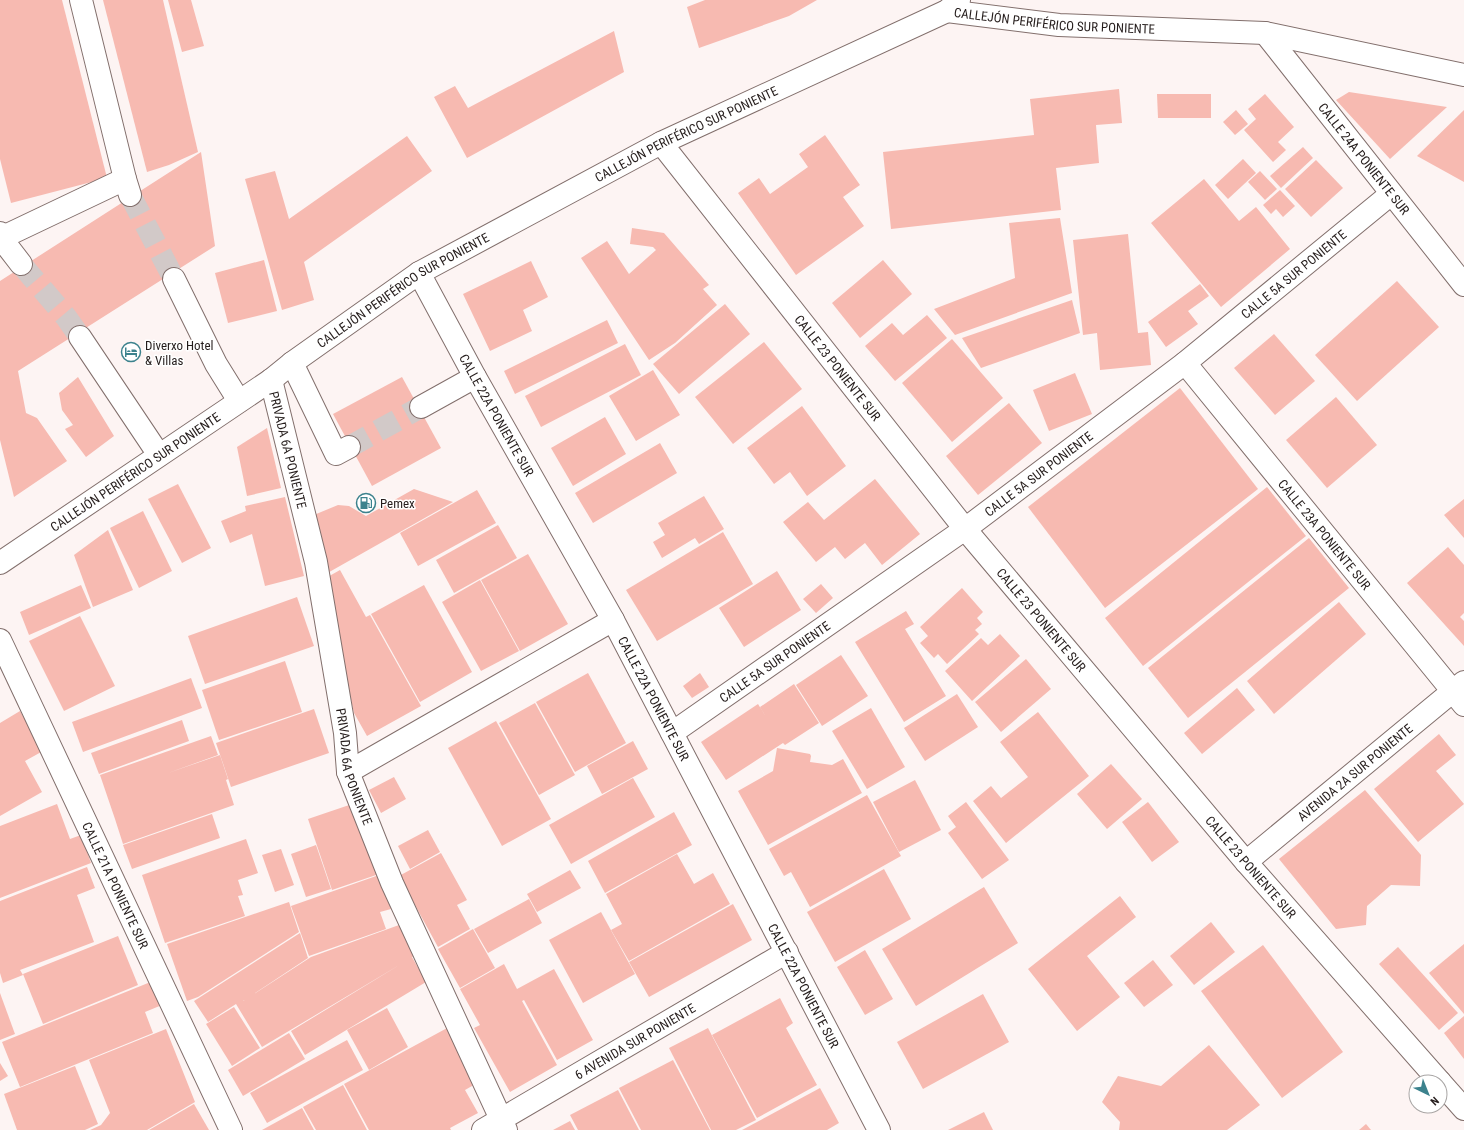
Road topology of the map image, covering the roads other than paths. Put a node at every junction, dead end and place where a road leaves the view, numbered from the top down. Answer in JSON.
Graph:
{"nodes":[{"id":1,"x":81,"y":0,"type":"edge"},
{"id":2,"x":953,"y":6,"type":"edge"},
{"id":3,"x":1265,"y":33,"type":"junction"},
{"id":4,"x":1464,"y":75,"type":"edge"},
{"id":5,"x":660,"y":143,"type":"junction"},
{"id":6,"x":1391,"y":194,"type":"junction"},
{"id":7,"x":1,"y":235,"type":"edge"},
{"id":8,"x":22,"y":264,"type":"tunnel mouth"},
{"id":9,"x":419,"y":273,"type":"junction"},
{"id":10,"x":174,"y":280,"type":"tunnel mouth"},
{"id":11,"x":1464,"y":285,"type":"edge"},
{"id":12,"x":80,"y":337,"type":"tunnel mouth"},
{"id":13,"x":292,"y":363,"type":"junction"},
{"id":14,"x":1185,"y":363,"type":"junction"},
{"id":15,"x":475,"y":377,"type":"junction"},
{"id":16,"x":271,"y":380,"type":"junction"},
{"id":17,"x":239,"y":401,"type":"junction"},
{"id":18,"x":421,"y":407,"type":"tunnel mouth"},
{"id":19,"x":349,"y":447,"type":"tunnel mouth"},
{"id":20,"x":159,"y":455,"type":"junction"},
{"id":21,"x":965,"y":529,"type":"junction"},
{"id":22,"x":0,"y":563,"type":"edge"},
{"id":23,"x":613,"y":620,"type":"junction"},
{"id":24,"x":0,"y":640,"type":"edge"},
{"id":25,"x":1460,"y":693,"type":"edge"},
{"id":26,"x":672,"y":733,"type":"junction"},
{"id":27,"x":348,"y":772,"type":"junction"},
{"id":28,"x":1246,"y":862,"type":"junction"},
{"id":29,"x":787,"y":952,"type":"junction"},
{"id":30,"x":1433,"y":1074,"type":"edge"},
{"id":31,"x":1448,"y":1091,"type":"edge"},
{"id":32,"x":1464,"y":1109,"type":"edge"},
{"id":33,"x":496,"y":1126,"type":"edge"},
{"id":34,"x":232,"y":1130,"type":"edge"},
{"id":35,"x":879,"y":1130,"type":"edge"}],
"edges":[{"from":1,"to":7,"type":"street"},
{"from":2,"to":3,"type":"street","name":"CALLEJÓN PERIFÉRICO SUR PONIENTE"},
{"from":2,"to":5,"type":"street","name":"CALLEJÓN PERIFÉRICO SUR PONIENTE"},
{"from":3,"to":4,"type":"street","name":"CALLEJÓN PERIFÉRICO SUR PONIENTE"},
{"from":3,"to":6,"type":"street","name":"CALLE 24A PONIENTE SUR"},
{"from":5,"to":9,"type":"street","name":"CALLEJÓN PERIFÉRICO SUR PONIENTE"},
{"from":5,"to":21,"type":"street","name":"CALLE 23 PONIENTE SUR"},
{"from":6,"to":11,"type":"street","name":"CALLE 24A PONIENTE SUR"},
{"from":6,"to":14,"type":"street","name":"CALLE 5A SUR PONIENTE"},
{"from":7,"to":8,"type":"street"},
{"from":9,"to":13,"type":"street","name":"CALLEJÓN PERIFÉRICO SUR PONIENTE"},
{"from":9,"to":15,"type":"street","name":"CALLE 22A PONIENTE SUR"},
{"from":10,"to":17,"type":"street"},
{"from":12,"to":20,"type":"street"},
{"from":13,"to":16,"type":"street","name":"CALLEJÓN PERIFÉRICO SUR PONIENTE"},
{"from":13,"to":19,"type":"street"},
{"from":14,"to":21,"type":"street","name":"CALLE 5A SUR PONIENTE"},
{"from":14,"to":25,"type":"street","name":"CALLE 23A PONIENTE SUR"},
{"from":15,"to":18,"type":"street"},
{"from":15,"to":23,"type":"street","name":"CALLE 22A PONIENTE SUR"},
{"from":16,"to":17,"type":"street","name":"CALLEJÓN PERIFÉRICO SUR PONIENTE"},
{"from":16,"to":27,"type":"street","name":"PRIVADA 6A PONIENTE"},
{"from":17,"to":20,"type":"street","name":"CALLEJÓN PERIFÉRICO SUR PONIENTE"},
{"from":20,"to":22,"type":"street","name":"CALLEJÓN PERIFÉRICO SUR PONIENTE"},
{"from":21,"to":26,"type":"street","name":"CALLE 5A SUR PONIENTE"},
{"from":21,"to":28,"type":"street","name":"CALLE 23 PONIENTE SUR"},
{"from":23,"to":26,"type":"street","name":"CALLE 22A PONIENTE SUR"},
{"from":23,"to":27,"type":"street"},
{"from":24,"to":34,"type":"street","name":"CALLE 21A PONIENTE SUR"},
{"from":25,"to":28,"type":"street","name":"AVENIDA 2A SUR PONIENTE"},
{"from":26,"to":29,"type":"street","name":"CALLE 22A PONIENTE SUR"},
{"from":27,"to":33,"type":"street","name":"PRIVADA 6A PONIENTE"},
{"from":28,"to":30,"type":"street","name":"CALLE 23 PONIENTE SUR"},
{"from":29,"to":33,"type":"street","name":"6 AVENIDA SUR PONIENTE"},
{"from":29,"to":35,"type":"street","name":"CALLE 22A PONIENTE SUR"},
{"from":31,"to":32,"type":"street","name":"CALLE 23 PONIENTE SUR"}]}
